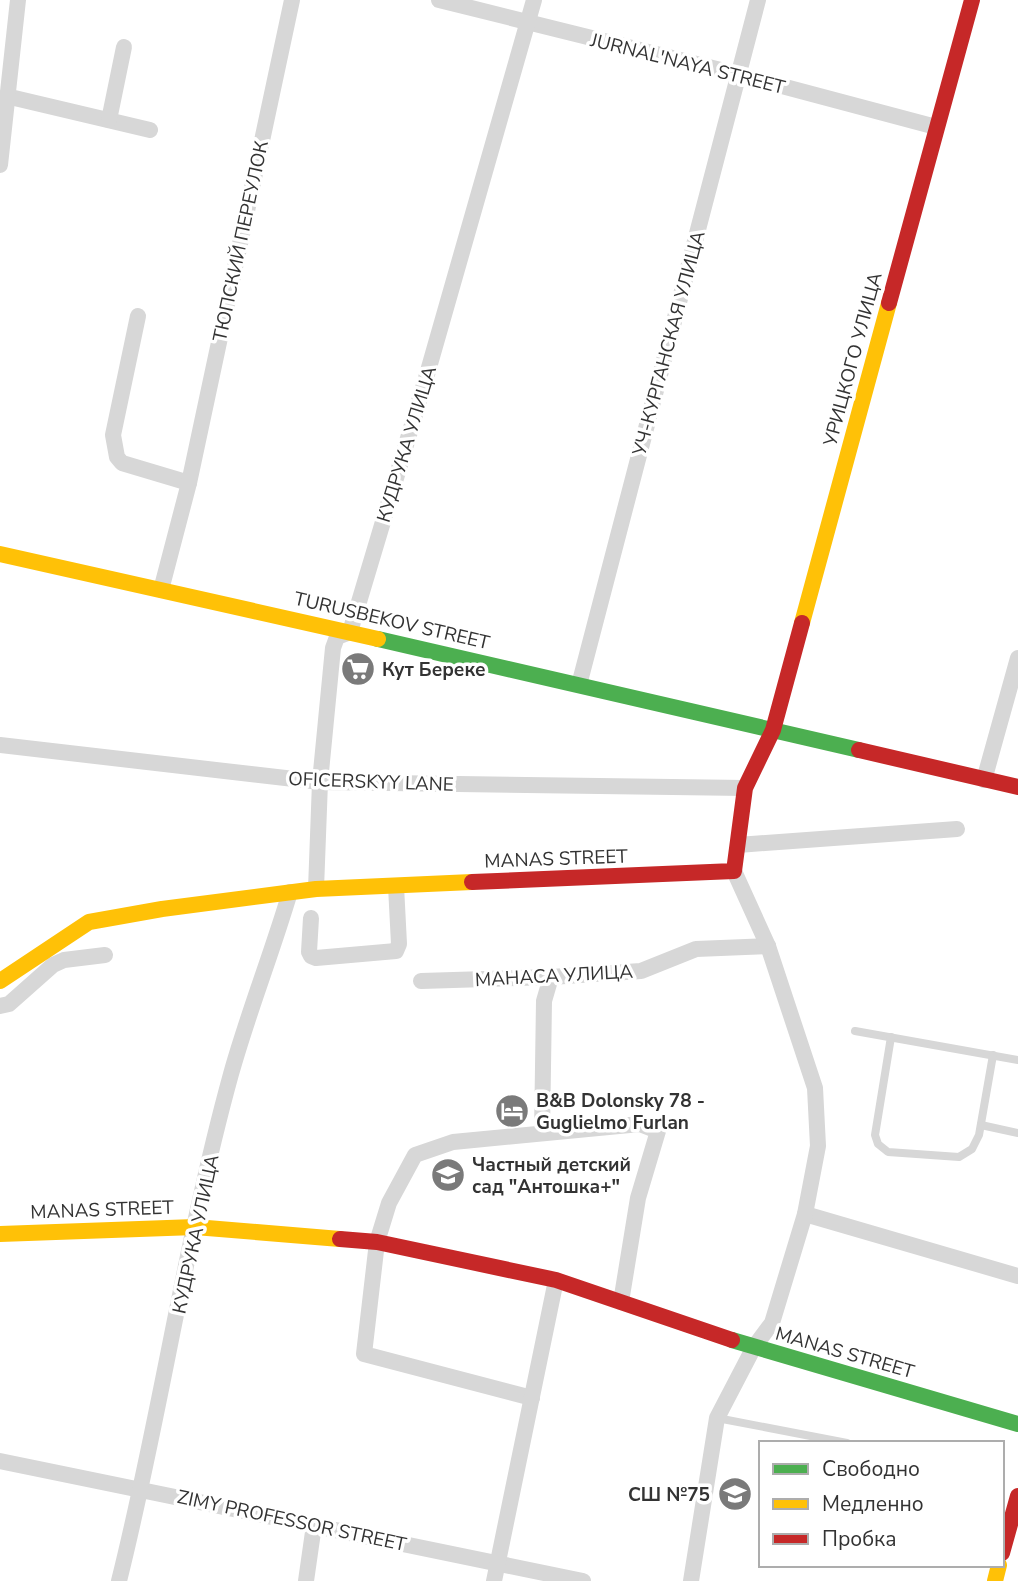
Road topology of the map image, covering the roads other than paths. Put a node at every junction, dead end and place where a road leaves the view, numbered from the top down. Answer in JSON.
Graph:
{"nodes":[{"id":1,"x":18,"y":0,"type":"edge"},
{"id":2,"x":292,"y":0,"type":"edge"},
{"id":3,"x":439,"y":0,"type":"edge"},
{"id":4,"x":534,"y":0,"type":"edge"},
{"id":5,"x":758,"y":0,"type":"edge"},
{"id":6,"x":972,"y":0,"type":"edge"},
{"id":7,"x":529,"y":23,"type":"junction"},
{"id":8,"x":124,"y":47,"type":"dead end"},
{"id":9,"x":5,"y":61,"type":"edge"},
{"id":10,"x":737,"y":74,"type":"junction"},
{"id":11,"x":6,"y":96,"type":"junction"},
{"id":12,"x":109,"y":120,"type":"junction"},
{"id":13,"x":936,"y":127,"type":"junction"},
{"id":14,"x":149,"y":131,"type":"dead end"},
{"id":15,"x":0,"y":165,"type":"edge"},
{"id":16,"x":138,"y":316,"type":"dead end"},
{"id":17,"x":189,"y":482,"type":"junction"},
{"id":18,"x":0,"y":554,"type":"edge"},
{"id":19,"x":161,"y":590,"type":"junction"},
{"id":20,"x":350,"y":632,"type":"junction"},
{"id":21,"x":1018,"y":658,"type":"edge"},
{"id":22,"x":579,"y":685,"type":"junction"},
{"id":23,"x":773,"y":730,"type":"junction"},
{"id":24,"x":0,"y":745,"type":"edge"},
{"id":25,"x":984,"y":780,"type":"junction"},
{"id":26,"x":320,"y":782,"type":"junction"},
{"id":27,"x":1018,"y":787,"type":"edge"},
{"id":28,"x":744,"y":788,"type":"junction"},
{"id":29,"x":957,"y":829,"type":"dead end"},
{"id":30,"x":738,"y":845,"type":"junction"},
{"id":31,"x":734,"y":871,"type":"junction"},
{"id":32,"x":396,"y":886,"type":"junction"},
{"id":33,"x":316,"y":889,"type":"junction"},
{"id":34,"x":290,"y":892,"type":"junction"},
{"id":35,"x":311,"y":918,"type":"dead end"},
{"id":36,"x":768,"y":946,"type":"junction"},
{"id":37,"x":105,"y":955,"type":"dead end"},
{"id":38,"x":551,"y":977,"type":"junction"},
{"id":39,"x":0,"y":981,"type":"edge"},
{"id":40,"x":421,"y":981,"type":"dead end"},
{"id":41,"x":0,"y":1006,"type":"edge"},
{"id":42,"x":855,"y":1031,"type":"dead end"},
{"id":43,"x":891,"y":1037,"type":"junction"},
{"id":44,"x":993,"y":1055,"type":"junction"},
{"id":45,"x":1018,"y":1060,"type":"edge"},
{"id":46,"x":981,"y":1125,"type":"junction"},
{"id":47,"x":542,"y":1133,"type":"junction"},
{"id":48,"x":1018,"y":1133,"type":"edge"},
{"id":49,"x":805,"y":1214,"type":"junction"},
{"id":50,"x":195,"y":1227,"type":"junction"},
{"id":51,"x":0,"y":1234,"type":"edge"},
{"id":52,"x":377,"y":1242,"type":"junction"},
{"id":53,"x":1018,"y":1276,"type":"edge"},
{"id":54,"x":556,"y":1280,"type":"junction"},
{"id":55,"x":621,"y":1302,"type":"junction"},
{"id":56,"x":754,"y":1347,"type":"junction"},
{"id":57,"x":532,"y":1398,"type":"junction"},
{"id":58,"x":717,"y":1418,"type":"junction"},
{"id":59,"x":1018,"y":1424,"type":"edge"},
{"id":60,"x":837,"y":1441,"type":"edge"},
{"id":61,"x":0,"y":1461,"type":"edge"},
{"id":62,"x":142,"y":1489,"type":"junction"},
{"id":63,"x":1018,"y":1496,"type":"edge"},
{"id":64,"x":313,"y":1525,"type":"junction"},
{"id":65,"x":1004,"y":1546,"type":"edge"},
{"id":66,"x":498,"y":1563,"type":"junction"},
{"id":67,"x":119,"y":1581,"type":"edge"},
{"id":68,"x":306,"y":1581,"type":"edge"},
{"id":69,"x":494,"y":1581,"type":"edge"},
{"id":70,"x":583,"y":1581,"type":"edge"},
{"id":71,"x":691,"y":1581,"type":"edge"}],
"edges":[{"from":1,"to":9,"type":"street"},
{"from":2,"to":17,"type":"street","name":"ТЮПСКИЙ ПЕРЕУЛОК"},
{"from":3,"to":7,"type":"street","name":"JURNAL'NAYA STREET"},
{"from":4,"to":7,"type":"street","name":"КУДРУКА УЛИЦА"},
{"from":5,"to":10,"type":"street","name":"УЧ-КУРГАНСКАЯ УЛИЦА"},
{"from":6,"to":13,"type":"street","name":"УРИЦКОГО УЛИЦА"},
{"from":7,"to":10,"type":"street","name":"JURNAL'NAYA STREET"},
{"from":7,"to":20,"type":"street","name":"КУДРУКА УЛИЦА"},
{"from":8,"to":12,"type":"street"},
{"from":9,"to":11,"type":"street"},
{"from":10,"to":13,"type":"street","name":"JURNAL'NAYA STREET"},
{"from":10,"to":22,"type":"street","name":"УЧ-КУРГАНСКАЯ УЛИЦА"},
{"from":11,"to":12,"type":"street"},
{"from":11,"to":15,"type":"street"},
{"from":12,"to":14,"type":"street"},
{"from":13,"to":23,"type":"street","name":"УРИЦКОГО УЛИЦА"},
{"from":16,"to":17,"type":"street"},
{"from":17,"to":19,"type":"street","name":"ТЮПСКИЙ ПЕРЕУЛОК"},
{"from":18,"to":19,"type":"street","name":"TURUSBEKOV STREET"},
{"from":19,"to":20,"type":"street","name":"TURUSBEKOV STREET"},
{"from":20,"to":22,"type":"street","name":"TURUSBEKOV STREET"},
{"from":20,"to":26,"type":"street","name":"КУДРУКА УЛИЦА"},
{"from":21,"to":25,"type":"street"},
{"from":22,"to":23,"type":"street","name":"TURUSBEKOV STREET"},
{"from":23,"to":25,"type":"street"},
{"from":23,"to":28,"type":"street"},
{"from":24,"to":26,"type":"street","name":"OFICERSKYY LANE"},
{"from":25,"to":27,"type":"street"},
{"from":26,"to":28,"type":"street","name":"OFICERSKYY LANE"},
{"from":26,"to":33,"type":"street","name":"КУДРУКА УЛИЦА"},
{"from":28,"to":30,"type":"street"},
{"from":29,"to":30,"type":"street"},
{"from":30,"to":31,"type":"street"},
{"from":31,"to":32,"type":"street","name":"MANAS STREET"},
{"from":31,"to":36,"type":"street"},
{"from":32,"to":33,"type":"street","name":"MANAS STREET"},
{"from":32,"to":35,"type":"street"},
{"from":33,"to":34,"type":"street","name":"MANAS STREET"},
{"from":34,"to":39,"type":"street","name":"MANAS STREET"},
{"from":34,"to":50,"type":"street","name":"КУДРУКА УЛИЦА"},
{"from":36,"to":38,"type":"street","name":"МАНАСА УЛИЦА"},
{"from":36,"to":49,"type":"street"},
{"from":37,"to":41,"type":"street"},
{"from":38,"to":40,"type":"street","name":"МАНАСА УЛИЦА"},
{"from":38,"to":47,"type":"street"},
{"from":42,"to":43,"type":"lane"},
{"from":43,"to":44,"type":"lane"},
{"from":43,"to":46,"type":"lane"},
{"from":44,"to":45,"type":"lane"},
{"from":44,"to":46,"type":"lane"},
{"from":46,"to":48,"type":"lane"},
{"from":47,"to":52,"type":"street"},
{"from":47,"to":55,"type":"street"},
{"from":49,"to":53,"type":"street"},
{"from":49,"to":56,"type":"street"},
{"from":50,"to":51,"type":"street","name":"MANAS STREET"},
{"from":50,"to":52,"type":"street","name":"MANAS STREET"},
{"from":50,"to":62,"type":"street","name":"КУДРУКА УЛИЦА"},
{"from":52,"to":54,"type":"street","name":"MANAS STREET"},
{"from":52,"to":57,"type":"street"},
{"from":54,"to":55,"type":"street","name":"MANAS STREET"},
{"from":54,"to":57,"type":"street"},
{"from":55,"to":56,"type":"street","name":"MANAS STREET"},
{"from":56,"to":58,"type":"street"},
{"from":56,"to":59,"type":"street","name":"MANAS STREET"},
{"from":57,"to":66,"type":"street"},
{"from":58,"to":60,"type":"lane"},
{"from":58,"to":71,"type":"street"},
{"from":61,"to":62,"type":"street","name":"ZIMY PROFESSOR STREET"},
{"from":62,"to":64,"type":"street","name":"ZIMY PROFESSOR STREET"},
{"from":62,"to":67,"type":"street","name":"КУДРУКА УЛИЦА"},
{"from":63,"to":65,"type":"street"},
{"from":64,"to":66,"type":"street","name":"ZIMY PROFESSOR STREET"},
{"from":64,"to":68,"type":"street"},
{"from":66,"to":69,"type":"street"},
{"from":66,"to":70,"type":"street","name":"ZIMY PROFESSOR STREET"}]}
